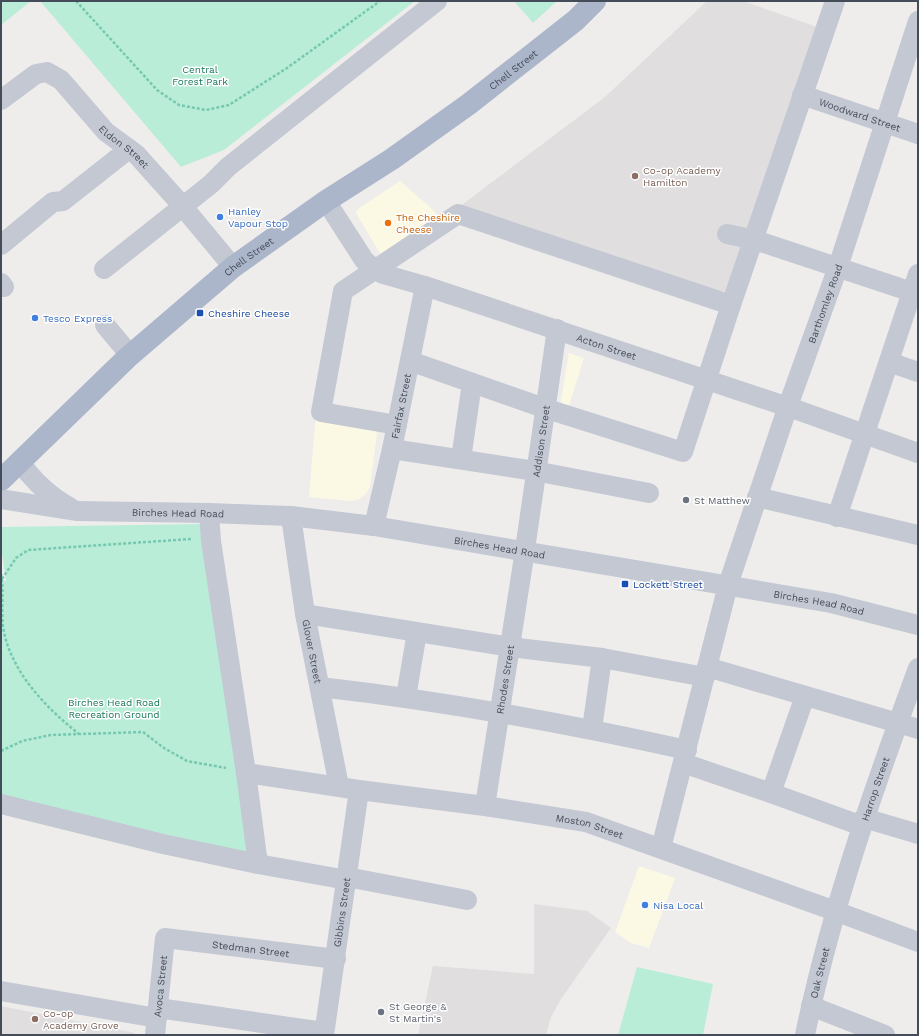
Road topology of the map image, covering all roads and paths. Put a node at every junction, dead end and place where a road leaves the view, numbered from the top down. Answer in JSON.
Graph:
{"nodes":[{"id":1,"x":76,"y":1,"type":"edge"},
{"id":2,"x":380,"y":1,"type":"edge"},
{"id":3,"x":437,"y":1,"type":"edge"},
{"id":4,"x":595,"y":1,"type":"edge"},
{"id":5,"x":835,"y":1,"type":"edge"},
{"id":6,"x":918,"y":21,"type":"edge"},
{"id":7,"x":802,"y":95,"type":"junction"},
{"id":8,"x":1,"y":100,"type":"edge"},
{"id":9,"x":885,"y":122,"type":"junction"},
{"id":10,"x":918,"y":134,"type":"edge"},
{"id":11,"x":129,"y":149,"type":"junction"},
{"id":12,"x":757,"y":197,"type":"dead end"},
{"id":13,"x":326,"y":201,"type":"junction"},
{"id":14,"x":183,"y":206,"type":"junction"},
{"id":15,"x":741,"y":237,"type":"junction"},
{"id":16,"x":1,"y":245,"type":"edge"},
{"id":17,"x":233,"y":267,"type":"junction"},
{"id":18,"x":838,"y":267,"type":"junction"},
{"id":19,"x":104,"y":269,"type":"dead end"},
{"id":20,"x":374,"y":269,"type":"junction"},
{"id":21,"x":425,"y":286,"type":"junction"},
{"id":22,"x":916,"y":286,"type":"edge"},
{"id":23,"x":731,"y":305,"type":"junction"},
{"id":24,"x":105,"y":325,"type":"dead end"},
{"id":25,"x":557,"y":329,"type":"junction"},
{"id":26,"x":130,"y":355,"type":"junction"},
{"id":27,"x":410,"y":361,"type":"junction"},
{"id":28,"x":889,"y":362,"type":"junction"},
{"id":29,"x":918,"y":372,"type":"edge"},
{"id":30,"x":707,"y":380,"type":"junction"},
{"id":31,"x":472,"y":383,"type":"junction"},
{"id":32,"x":788,"y":406,"type":"junction"},
{"id":33,"x":544,"y":408,"type":"junction"},
{"id":34,"x":397,"y":425,"type":"junction"},
{"id":35,"x":866,"y":433,"type":"junction"},
{"id":36,"x":392,"y":449,"type":"junction"},
{"id":37,"x":918,"y":452,"type":"edge"},
{"id":38,"x":461,"y":459,"type":"junction"},
{"id":39,"x":20,"y":462,"type":"junction"},
{"id":40,"x":535,"y":471,"type":"junction"},
{"id":41,"x":1,"y":480,"type":"edge"},
{"id":42,"x":649,"y":493,"type":"dead end"},
{"id":43,"x":757,"y":497,"type":"junction"},
{"id":44,"x":1,"y":499,"type":"edge"},
{"id":45,"x":76,"y":510,"type":"junction"},
{"id":46,"x":209,"y":512,"type":"junction"},
{"id":47,"x":291,"y":516,"type":"junction"},
{"id":48,"x":837,"y":517,"type":"junction"},
{"id":49,"x":374,"y":526,"type":"junction"},
{"id":50,"x":918,"y":535,"type":"edge"},
{"id":51,"x":211,"y":538,"type":"junction"},
{"id":52,"x":524,"y":552,"type":"junction"},
{"id":53,"x":1,"y":574,"type":"edge"},
{"id":54,"x":2,"y":579,"type":"edge"},
{"id":55,"x":728,"y":585,"type":"junction"},
{"id":56,"x":306,"y":614,"type":"junction"},
{"id":57,"x":918,"y":625,"type":"edge"},
{"id":58,"x":417,"y":632,"type":"junction"},
{"id":59,"x":510,"y":647,"type":"junction"},
{"id":60,"x":602,"y":658,"type":"junction"},
{"id":61,"x":918,"y":668,"type":"edge"},
{"id":62,"x":706,"y":672,"type":"junction"},
{"id":63,"x":320,"y":686,"type":"junction"},
{"id":64,"x":805,"y":696,"type":"junction"},
{"id":65,"x":406,"y":697,"type":"junction"},
{"id":66,"x":499,"y":711,"type":"junction"},
{"id":67,"x":898,"y":722,"type":"junction"},
{"id":68,"x":592,"y":729,"type":"junction"},
{"id":69,"x":918,"y":730,"type":"edge"},
{"id":70,"x":79,"y":734,"type":"junction"},
{"id":71,"x":1,"y":751,"type":"edge"},
{"id":72,"x":685,"y":757,"type":"junction"},
{"id":73,"x":246,"y":772,"type":"junction"},
{"id":74,"x":339,"y":786,"type":"junction"},
{"id":75,"x":359,"y":790,"type":"junction"},
{"id":76,"x":771,"y":793,"type":"junction"},
{"id":77,"x":1,"y":804,"type":"edge"},
{"id":78,"x":485,"y":806,"type":"junction"},
{"id":79,"x":863,"y":822,"type":"junction"},
{"id":80,"x":918,"y":834,"type":"edge"},
{"id":81,"x":661,"y":848,"type":"junction"},
{"id":82,"x":258,"y":864,"type":"junction"},
{"id":83,"x":347,"y":879,"type":"junction"},
{"id":84,"x":467,"y":900,"type":"dead end"},
{"id":85,"x":836,"y":911,"type":"junction"},
{"id":86,"x":165,"y":938,"type":"joint"},
{"id":87,"x":918,"y":942,"type":"edge"},
{"id":88,"x":336,"y":959,"type":"junction"},
{"id":89,"x":1,"y":991,"type":"edge"},
{"id":90,"x":811,"y":1006,"type":"junction"},
{"id":91,"x":157,"y":1020,"type":"edge"},
{"id":92,"x":324,"y":1033,"type":"edge"},
{"id":93,"x":805,"y":1035,"type":"edge"},
{"id":94,"x":885,"y":1035,"type":"edge"}],
"edges":[{"from":1,"to":2,"type":"path"},
{"from":3,"to":14,"type":"street"},
{"from":4,"to":13,"type":"main road","name":"Chell Street"},
{"from":5,"to":7,"type":"street"},
{"from":6,"to":9,"type":"street","name":"Barthomley Road"},
{"from":7,"to":9,"type":"street","name":"Woodward Street"},
{"from":7,"to":15,"type":"street"},
{"from":8,"to":11,"type":"street","name":"Eldon Street"},
{"from":9,"to":10,"type":"street","name":"Woodward Street"},
{"from":9,"to":18,"type":"street","name":"Barthomley Road"},
{"from":11,"to":14,"type":"street","name":"Eldon Street"},
{"from":11,"to":16,"type":"street"},
{"from":12,"to":15,"type":"street"},
{"from":13,"to":17,"type":"main road","name":"Chell Street"},
{"from":13,"to":20,"type":"street","name":"Acton Street"},
{"from":14,"to":17,"type":"street","name":"Eldon Street"},
{"from":14,"to":19,"type":"street"},
{"from":15,"to":18,"type":"street"},
{"from":15,"to":23,"type":"street"},
{"from":17,"to":26,"type":"main road","name":"Chell Street"},
{"from":18,"to":22,"type":"street"},
{"from":18,"to":32,"type":"street","name":"Barthomley Road"},
{"from":20,"to":21,"type":"street","name":"Acton Street"},
{"from":20,"to":23,"type":"street"},
{"from":20,"to":34,"type":"street"},
{"from":21,"to":25,"type":"street","name":"Acton Street"},
{"from":21,"to":27,"type":"street","name":"Fairfax Street"},
{"from":22,"to":28,"type":"street"},
{"from":23,"to":30,"type":"street"},
{"from":24,"to":26,"type":"street"},
{"from":25,"to":30,"type":"street","name":"Acton Street"},
{"from":25,"to":33,"type":"street","name":"Addison Street"},
{"from":26,"to":39,"type":"main road","name":"Chell Street"},
{"from":27,"to":31,"type":"street"},
{"from":27,"to":34,"type":"street","name":"Fairfax Street"},
{"from":28,"to":29,"type":"street"},
{"from":28,"to":35,"type":"street"},
{"from":30,"to":32,"type":"street","name":"Acton Street"},
{"from":30,"to":33,"type":"street"},
{"from":31,"to":33,"type":"street"},
{"from":31,"to":38,"type":"street"},
{"from":32,"to":35,"type":"street","name":"Acton Street"},
{"from":32,"to":43,"type":"street","name":"Barthomley Road"},
{"from":33,"to":40,"type":"street","name":"Addison Street"},
{"from":34,"to":36,"type":"street","name":"Fairfax Street"},
{"from":35,"to":37,"type":"street","name":"Acton Street"},
{"from":35,"to":48,"type":"street"},
{"from":36,"to":38,"type":"street"},
{"from":36,"to":49,"type":"street","name":"Fairfax Street"},
{"from":38,"to":40,"type":"street"},
{"from":39,"to":41,"type":"main road","name":"Chell Street"},
{"from":39,"to":45,"type":"street","name":"Birches Head Road"},
{"from":40,"to":42,"type":"street"},
{"from":40,"to":52,"type":"street","name":"Addison Street"},
{"from":43,"to":48,"type":"street"},
{"from":43,"to":55,"type":"street","name":"Barthomley Road"},
{"from":44,"to":45,"type":"street","name":"Birches Head Road"},
{"from":45,"to":46,"type":"street","name":"Birches Head Road"},
{"from":46,"to":47,"type":"street","name":"Birches Head Road"},
{"from":46,"to":51,"type":"street"},
{"from":47,"to":49,"type":"street","name":"Birches Head Road"},
{"from":47,"to":56,"type":"street","name":"Glover Street"},
{"from":48,"to":50,"type":"street"},
{"from":49,"to":52,"type":"street","name":"Birches Head Road"},
{"from":51,"to":54,"type":"path"},
{"from":51,"to":73,"type":"street"},
{"from":52,"to":55,"type":"street","name":"Birches Head Road"},
{"from":52,"to":59,"type":"street","name":"Rhodes Street"},
{"from":53,"to":54,"type":"path"},
{"from":54,"to":70,"type":"path"},
{"from":55,"to":57,"type":"street","name":"Birches Head Road"},
{"from":55,"to":62,"type":"street"},
{"from":56,"to":58,"type":"street"},
{"from":56,"to":63,"type":"street","name":"Glover Street"},
{"from":58,"to":59,"type":"street"},
{"from":58,"to":65,"type":"street"},
{"from":59,"to":60,"type":"street"},
{"from":59,"to":66,"type":"street","name":"Rhodes Street"},
{"from":60,"to":62,"type":"street"},
{"from":60,"to":68,"type":"street"},
{"from":61,"to":67,"type":"street","name":"Harrop Street"},
{"from":62,"to":64,"type":"street"},
{"from":62,"to":72,"type":"street"},
{"from":63,"to":65,"type":"street"},
{"from":63,"to":74,"type":"street","name":"Glover Street"},
{"from":64,"to":67,"type":"street"},
{"from":64,"to":76,"type":"street"},
{"from":65,"to":66,"type":"street"},
{"from":66,"to":68,"type":"street"},
{"from":66,"to":78,"type":"street","name":"Rhodes Street"},
{"from":67,"to":69,"type":"street"},
{"from":67,"to":79,"type":"street","name":"Harrop Street"},
{"from":68,"to":72,"type":"street"},
{"from":70,"to":71,"type":"path"},
{"from":70,"to":73,"type":"path"},
{"from":72,"to":76,"type":"street"},
{"from":72,"to":81,"type":"street"},
{"from":73,"to":74,"type":"street","name":"Moston Street"},
{"from":73,"to":82,"type":"street"},
{"from":74,"to":75,"type":"street","name":"Moston Street"},
{"from":75,"to":78,"type":"street","name":"Moston Street"},
{"from":75,"to":83,"type":"street","name":"Gibbins Street"},
{"from":76,"to":79,"type":"street"},
{"from":77,"to":82,"type":"street"},
{"from":78,"to":81,"type":"street","name":"Moston Street"},
{"from":79,"to":80,"type":"street"},
{"from":79,"to":85,"type":"street","name":"Harrop Street"},
{"from":81,"to":85,"type":"street","name":"Moston Street"},
{"from":82,"to":83,"type":"street"},
{"from":83,"to":84,"type":"street"},
{"from":83,"to":88,"type":"street","name":"Gibbins Street"},
{"from":85,"to":87,"type":"street","name":"Moston Street"},
{"from":85,"to":90,"type":"street","name":"Oak Street"},
{"from":86,"to":88,"type":"street","name":"Stedman Street"},
{"from":86,"to":91,"type":"street","name":"Avoca Street"},
{"from":88,"to":92,"type":"street","name":"Gibbins Street"},
{"from":89,"to":91,"type":"street"},
{"from":90,"to":93,"type":"street","name":"Oak Street"},
{"from":90,"to":94,"type":"street"},
{"from":91,"to":92,"type":"street"}]}
